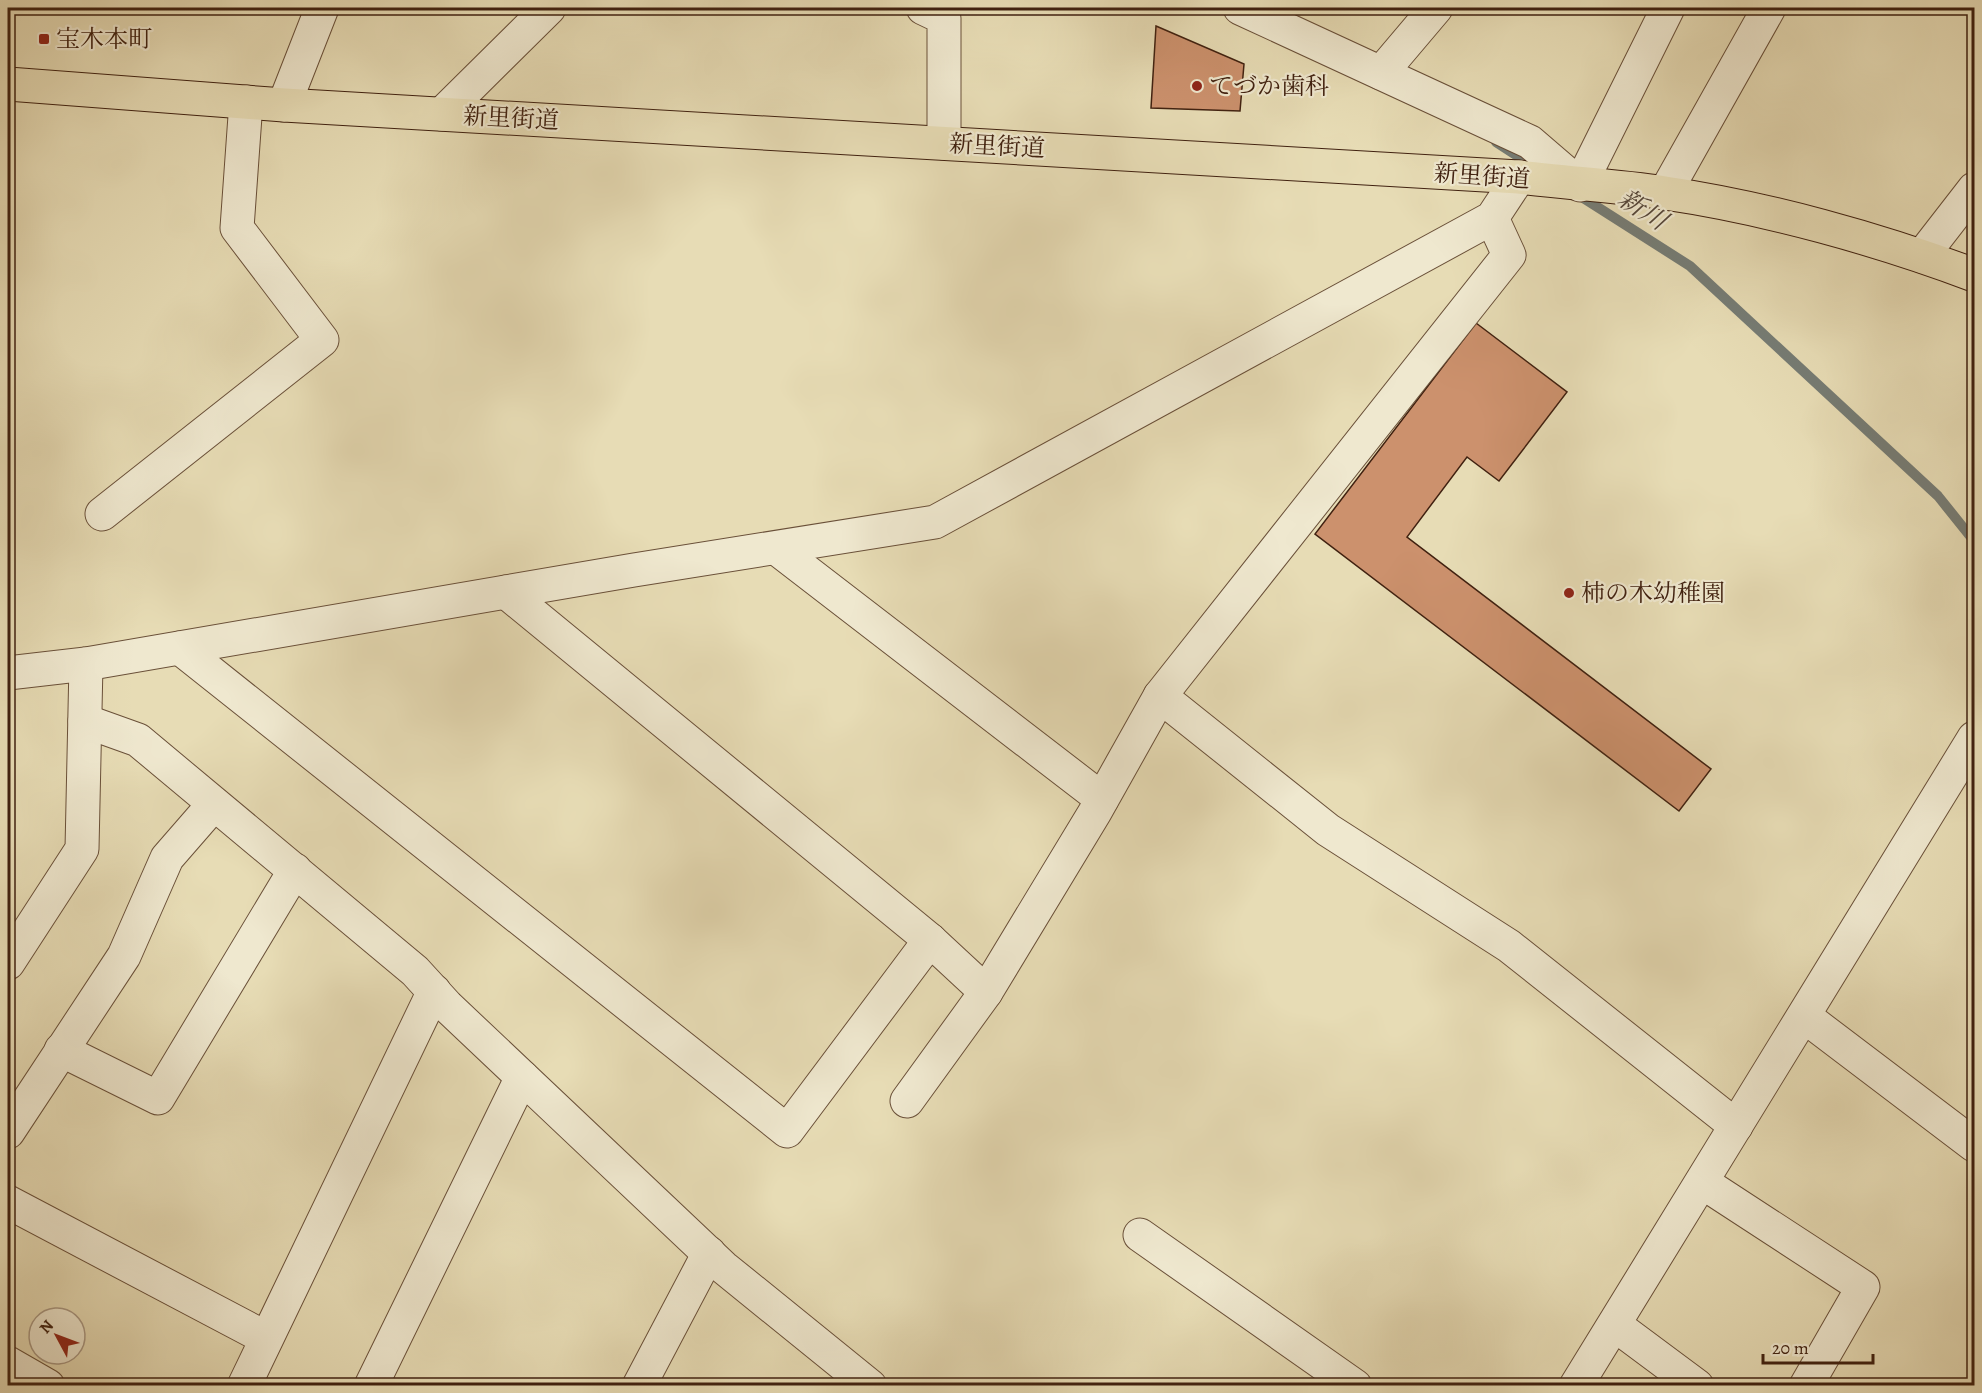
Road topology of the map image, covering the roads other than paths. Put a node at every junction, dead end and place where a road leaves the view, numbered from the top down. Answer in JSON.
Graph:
{"nodes":[{"id":1,"x":322,"y":8,"type":"edge"},
{"id":2,"x":549,"y":8,"type":"edge"},
{"id":3,"x":923,"y":8,"type":"edge"},
{"id":4,"x":1240,"y":8,"type":"edge"},
{"id":5,"x":1436,"y":8,"type":"edge"},
{"id":6,"x":1668,"y":8,"type":"edge"},
{"id":7,"x":1769,"y":8,"type":"edge"},
{"id":8,"x":1381,"y":73,"type":"junction"},
{"id":9,"x":8,"y":84,"type":"edge"},
{"id":10,"x":246,"y":102,"type":"junction"},
{"id":11,"x":284,"y":105,"type":"junction"},
{"id":12,"x":442,"y":114,"type":"junction"},
{"id":13,"x":944,"y":143,"type":"junction"},
{"id":14,"x":1519,"y":177,"type":"junction"},
{"id":15,"x":1580,"y":185,"type":"junction"},
{"id":16,"x":1974,"y":189,"type":"edge"},
{"id":17,"x":1665,"y":193,"type":"junction"},
{"id":18,"x":1492,"y":218,"type":"junction"},
{"id":19,"x":1922,"y":256,"type":"junction"},
{"id":20,"x":1974,"y":275,"type":"edge"},
{"id":21,"x":102,"y":514,"type":"dead end"},
{"id":22,"x":776,"y":548,"type":"junction"},
{"id":23,"x":506,"y":592,"type":"junction"},
{"id":24,"x":180,"y":648,"type":"junction"},
{"id":25,"x":86,"y":664,"type":"junction"},
{"id":26,"x":8,"y":673,"type":"edge"},
{"id":27,"x":1160,"y":696,"type":"junction"},
{"id":28,"x":85,"y":721,"type":"junction"},
{"id":29,"x":1972,"y":749,"type":"edge"},
{"id":30,"x":1102,"y":799,"type":"junction"},
{"id":31,"x":214,"y":804,"type":"junction"},
{"id":32,"x":295,"y":870,"type":"junction"},
{"id":33,"x":930,"y":940,"type":"junction"},
{"id":34,"x":8,"y":963,"type":"edge"},
{"id":35,"x":434,"y":991,"type":"junction"},
{"id":36,"x":986,"y":992,"type":"junction"},
{"id":37,"x":1804,"y":1016,"type":"junction"},
{"id":38,"x":61,"y":1050,"type":"junction"},
{"id":39,"x":522,"y":1077,"type":"junction"},
{"id":40,"x":907,"y":1101,"type":"dead end"},
{"id":41,"x":1736,"y":1126,"type":"junction"},
{"id":42,"x":8,"y":1132,"type":"edge"},
{"id":43,"x":1974,"y":1145,"type":"edge"},
{"id":44,"x":1702,"y":1182,"type":"junction"},
{"id":45,"x":8,"y":1202,"type":"edge"},
{"id":46,"x":1140,"y":1235,"type":"dead end"},
{"id":47,"x":709,"y":1253,"type":"junction"},
{"id":48,"x":1615,"y":1325,"type":"junction"},
{"id":49,"x":266,"y":1338,"type":"junction"},
{"id":50,"x":8,"y":1363,"type":"edge"},
{"id":51,"x":48,"y":1386,"type":"edge"},
{"id":52,"x":244,"y":1386,"type":"edge"},
{"id":53,"x":371,"y":1386,"type":"edge"},
{"id":54,"x":639,"y":1386,"type":"edge"},
{"id":55,"x":870,"y":1386,"type":"edge"},
{"id":56,"x":1355,"y":1386,"type":"edge"},
{"id":57,"x":1576,"y":1386,"type":"edge"},
{"id":58,"x":1697,"y":1386,"type":"edge"},
{"id":59,"x":1806,"y":1386,"type":"edge"}],
"edges":[{"from":1,"to":11,"type":"street"},
{"from":2,"to":12,"type":"street"},
{"from":3,"to":13,"type":"street"},
{"from":4,"to":8,"type":"street"},
{"from":5,"to":8,"type":"street"},
{"from":6,"to":15,"type":"street"},
{"from":7,"to":17,"type":"street"},
{"from":8,"to":15,"type":"street"},
{"from":9,"to":10,"type":"main road","name":"新里街道"},
{"from":10,"to":11,"type":"main road","name":"新里街道"},
{"from":10,"to":21,"type":"street"},
{"from":11,"to":12,"type":"main road","name":"新里街道"},
{"from":12,"to":13,"type":"main road","name":"新里街道"},
{"from":13,"to":14,"type":"main road","name":"新里街道"},
{"from":14,"to":15,"type":"main road","name":"新里街道"},
{"from":14,"to":18,"type":"street"},
{"from":15,"to":17,"type":"main road","name":"新里街道"},
{"from":16,"to":19,"type":"street"},
{"from":17,"to":19,"type":"main road","name":"新里街道"},
{"from":18,"to":22,"type":"street"},
{"from":18,"to":27,"type":"street"},
{"from":19,"to":20,"type":"main road","name":"新里街道"},
{"from":22,"to":23,"type":"street"},
{"from":22,"to":30,"type":"street"},
{"from":23,"to":24,"type":"street"},
{"from":23,"to":33,"type":"street"},
{"from":24,"to":25,"type":"street"},
{"from":24,"to":33,"type":"street"},
{"from":25,"to":26,"type":"street"},
{"from":25,"to":28,"type":"street"},
{"from":27,"to":30,"type":"street"},
{"from":27,"to":41,"type":"street"},
{"from":28,"to":31,"type":"street"},
{"from":28,"to":34,"type":"street"},
{"from":29,"to":37,"type":"street"},
{"from":30,"to":36,"type":"street"},
{"from":31,"to":32,"type":"street"},
{"from":31,"to":38,"type":"street"},
{"from":32,"to":35,"type":"street"},
{"from":32,"to":38,"type":"street"},
{"from":33,"to":36,"type":"street"},
{"from":35,"to":39,"type":"street"},
{"from":35,"to":49,"type":"street"},
{"from":36,"to":40,"type":"street"},
{"from":37,"to":41,"type":"street"},
{"from":37,"to":43,"type":"street"},
{"from":38,"to":42,"type":"street"},
{"from":39,"to":47,"type":"street"},
{"from":39,"to":53,"type":"street"},
{"from":41,"to":44,"type":"street"},
{"from":44,"to":48,"type":"street"},
{"from":44,"to":59,"type":"street"},
{"from":45,"to":49,"type":"street"},
{"from":46,"to":56,"type":"street"},
{"from":47,"to":54,"type":"street"},
{"from":47,"to":55,"type":"street"},
{"from":48,"to":57,"type":"street"},
{"from":48,"to":58,"type":"street"},
{"from":49,"to":52,"type":"street"},
{"from":50,"to":51,"type":"street"}]}
